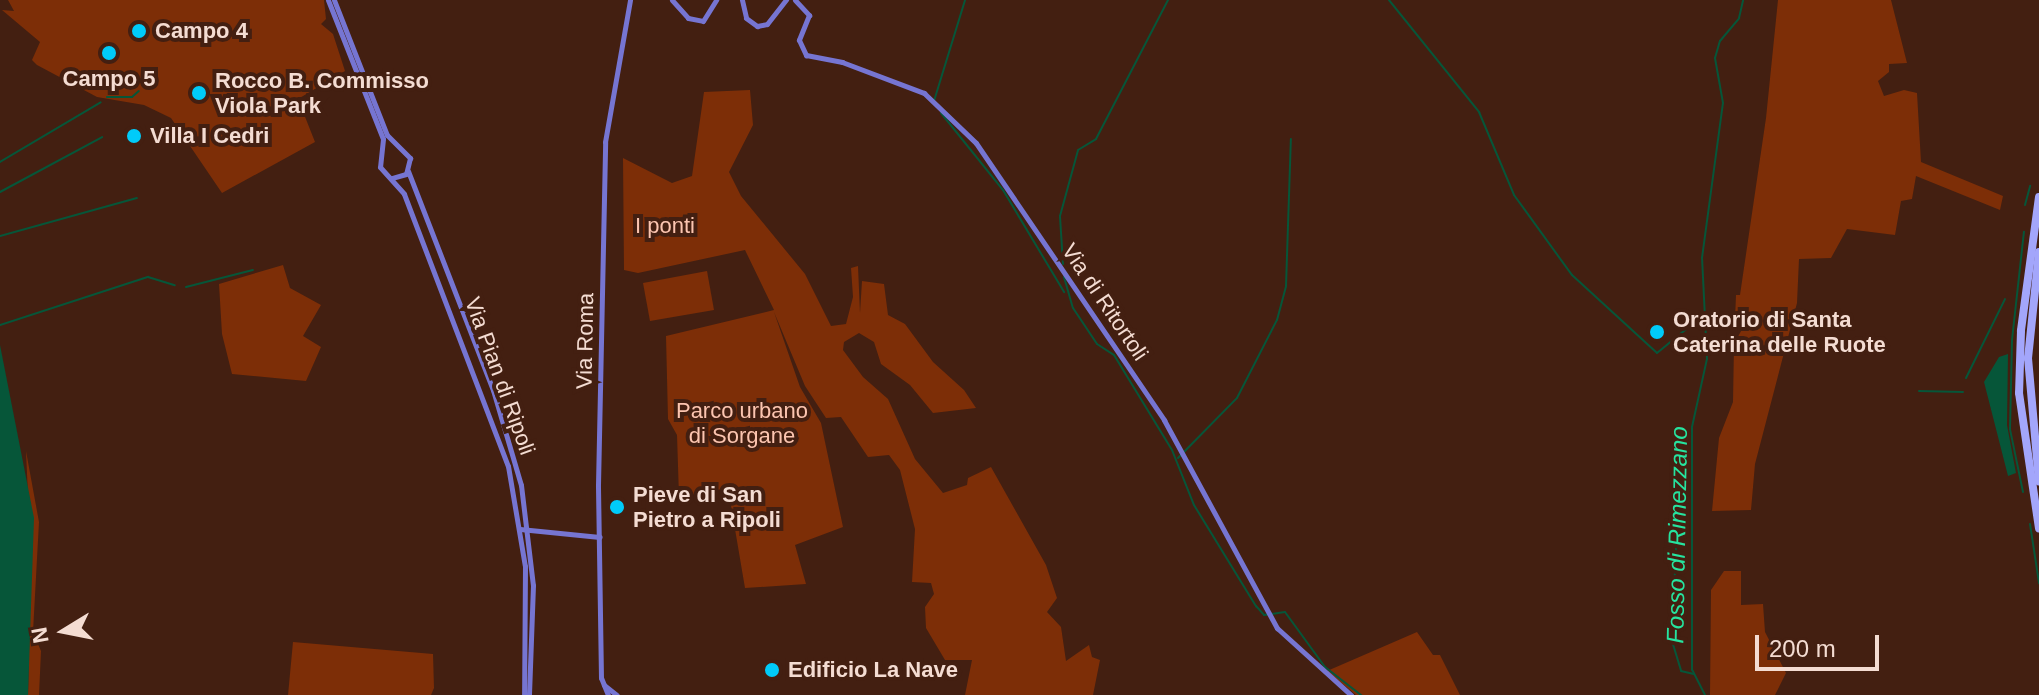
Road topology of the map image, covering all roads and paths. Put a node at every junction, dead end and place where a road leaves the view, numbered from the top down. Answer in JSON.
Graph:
{"nodes":[{"id":1,"x":331,"y":0,"type":"edge"},
{"id":2,"x":630,"y":0,"type":"edge"},
{"id":3,"x":716,"y":0,"type":"edge"},
{"id":4,"x":742,"y":0,"type":"edge"},
{"id":5,"x":786,"y":0,"type":"edge"},
{"id":6,"x":795,"y":0,"type":"edge"},
{"id":7,"x":674,"y":1,"type":"edge"},
{"id":8,"x":398,"y":146,"type":"junction"},
{"id":9,"x":383,"y":152,"type":"junction"},
{"id":10,"x":408,"y":171,"type":"junction"},
{"id":11,"x":392,"y":178,"type":"junction"},
{"id":12,"x":2039,"y":197,"type":"edge"},
{"id":13,"x":2039,"y":252,"type":"edge"},
{"id":14,"x":2039,"y":482,"type":"edge"},
{"id":15,"x":520,"y":529,"type":"junction"},
{"id":16,"x":2039,"y":529,"type":"edge"},
{"id":17,"x":529,"y":530,"type":"junction"},
{"id":18,"x":600,"y":537,"type":"junction"},
{"id":19,"x":603,"y":685,"type":"junction"},
{"id":20,"x":526,"y":695,"type":"edge"},
{"id":21,"x":608,"y":695,"type":"edge"},
{"id":22,"x":617,"y":695,"type":"edge"},
{"id":23,"x":1351,"y":695,"type":"edge"}],
"edges":[{"from":1,"to":8,"type":"street","name":"Via Pian di Ripoli"},
{"from":1,"to":9,"type":"street","name":"Via Pian di Ripoli"},
{"from":2,"to":18,"type":"street","name":"Via Roma"},
{"from":3,"to":7,"type":"street"},
{"from":4,"to":5,"type":"street"},
{"from":6,"to":23,"type":"street","name":"Via di Ritortoli"},
{"from":8,"to":9,"type":"street"},
{"from":8,"to":10,"type":"street","name":"Via Pian di Ripoli"},
{"from":9,"to":11,"type":"street","name":"Via Pian di Ripoli"},
{"from":10,"to":11,"type":"street"},
{"from":10,"to":17,"type":"street","name":"Via Pian di Ripoli"},
{"from":11,"to":15,"type":"street","name":"Via Pian di Ripoli"},
{"from":12,"to":16,"type":"highway"},
{"from":13,"to":14,"type":"highway"},
{"from":15,"to":17,"type":"street"},
{"from":15,"to":20,"type":"street","name":"Via Pian di Ripoli"},
{"from":17,"to":18,"type":"street"},
{"from":17,"to":20,"type":"street","name":"Via Pian di Ripoli"},
{"from":18,"to":19,"type":"street","name":"Via Roma"},
{"from":19,"to":21,"type":"street","name":"Via Roma"},
{"from":19,"to":22,"type":"street"}]}
